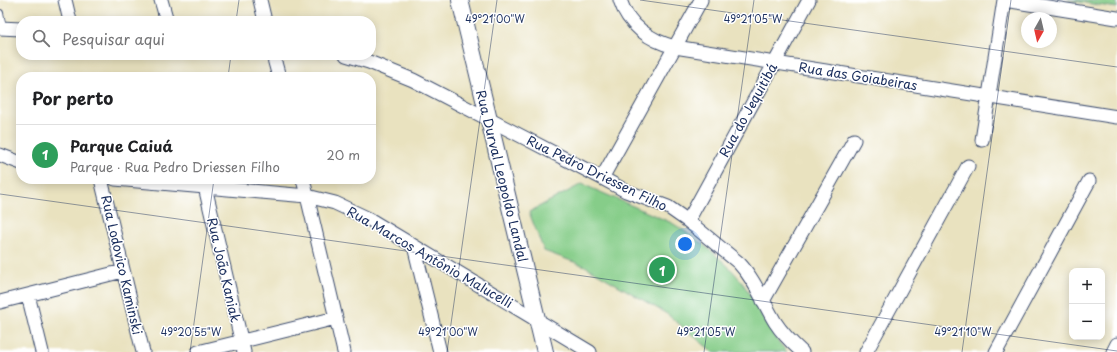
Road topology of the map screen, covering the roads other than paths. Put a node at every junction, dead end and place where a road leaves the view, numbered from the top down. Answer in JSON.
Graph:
{"nodes":[{"id":1,"x":65,"y":0,"type":"edge"},
{"id":2,"x":161,"y":0,"type":"edge"},
{"id":3,"x":260,"y":0,"type":"edge"},
{"id":4,"x":460,"y":0,"type":"edge"},
{"id":5,"x":620,"y":0,"type":"edge"},
{"id":6,"x":701,"y":0,"type":"edge"},
{"id":7,"x":809,"y":0,"type":"edge"},
{"id":8,"x":1004,"y":0,"type":"edge"},
{"id":9,"x":0,"y":13,"type":"edge"},
{"id":10,"x":69,"y":16,"type":"edge"},
{"id":11,"x":166,"y":16,"type":"edge"},
{"id":12,"x":264,"y":16,"type":"edge"},
{"id":13,"x":1117,"y":18,"type":"edge"},
{"id":14,"x":2,"y":28,"type":"edge"},
{"id":15,"x":16,"y":29,"type":"edge"},
{"id":16,"x":675,"y":47,"type":"junction"},
{"id":17,"x":275,"y":60,"type":"edge"},
{"id":18,"x":362,"y":60,"type":"edge"},
{"id":19,"x":775,"y":63,"type":"junction"},
{"id":20,"x":278,"y":72,"type":"edge"},
{"id":21,"x":989,"y":97,"type":"junction"},
{"id":22,"x":1117,"y":117,"type":"edge"},
{"id":23,"x":488,"y":120,"type":"junction"},
{"id":24,"x":854,"y":140,"type":"dead end"},
{"id":25,"x":982,"y":140,"type":"dead end"},
{"id":26,"x":0,"y":155,"type":"edge"},
{"id":27,"x":16,"y":161,"type":"edge"},
{"id":28,"x":968,"y":166,"type":"dead end"},
{"id":29,"x":602,"y":178,"type":"junction"},
{"id":30,"x":1089,"y":181,"type":"dead end"},
{"id":31,"x":102,"y":184,"type":"edge"},
{"id":32,"x":171,"y":184,"type":"edge"},
{"id":33,"x":304,"y":184,"type":"edge"},
{"id":34,"x":205,"y":187,"type":"junction"},
{"id":35,"x":307,"y":196,"type":"junction"},
{"id":36,"x":688,"y":220,"type":"junction"},
{"id":37,"x":414,"y":246,"type":"junction"},
{"id":38,"x":123,"y":271,"type":"junction"},
{"id":39,"x":28,"y":295,"type":"junction"},
{"id":40,"x":763,"y":301,"type":"junction"},
{"id":41,"x":0,"y":302,"type":"edge"},
{"id":42,"x":336,"y":318,"type":"junction"},
{"id":43,"x":537,"y":320,"type":"junction"},
{"id":44,"x":1117,"y":344,"type":"edge"},
{"id":45,"x":242,"y":347,"type":"edge"},
{"id":46,"x":42,"y":352,"type":"edge"},
{"id":47,"x":143,"y":352,"type":"edge"},
{"id":48,"x":198,"y":352,"type":"edge"},
{"id":49,"x":344,"y":352,"type":"edge"},
{"id":50,"x":440,"y":352,"type":"edge"},
{"id":51,"x":544,"y":352,"type":"edge"},
{"id":52,"x":590,"y":352,"type":"edge"},
{"id":53,"x":802,"y":352,"type":"edge"},
{"id":54,"x":866,"y":352,"type":"edge"},
{"id":55,"x":996,"y":352,"type":"edge"},
{"id":56,"x":1112,"y":352,"type":"edge"}],
"edges":[{"from":1,"to":10,"type":"street"},
{"from":2,"to":11,"type":"street"},
{"from":3,"to":12,"type":"street"},
{"from":4,"to":23,"type":"street","name":"Rua Durval Leopoldo Landal"},
{"from":5,"to":16,"type":"street","name":"Rua das Goiabeiras"},
{"from":6,"to":16,"type":"street"},
{"from":7,"to":19,"type":"street","name":"Rua do Jequitibá"},
{"from":8,"to":13,"type":"street"},
{"from":8,"to":21,"type":"street"},
{"from":9,"to":14,"type":"lane"},
{"from":14,"to":15,"type":"street"},
{"from":16,"to":19,"type":"street","name":"Rua das Goiabeiras"},
{"from":16,"to":29,"type":"street"},
{"from":17,"to":20,"type":"street"},
{"from":18,"to":23,"type":"street","name":"Rua Pedro Driessen Filho"},
{"from":19,"to":21,"type":"street","name":"Rua das Goiabeiras"},
{"from":19,"to":36,"type":"street","name":"Rua do Jequitibá"},
{"from":21,"to":22,"type":"street","name":"Rua das Goiabeiras"},
{"from":21,"to":25,"type":"street"},
{"from":23,"to":29,"type":"street","name":"Rua Pedro Driessen Filho"},
{"from":23,"to":43,"type":"street","name":"Rua Durval Leopoldo Landal"},
{"from":24,"to":40,"type":"street"},
{"from":26,"to":27,"type":"street"},
{"from":28,"to":54,"type":"street"},
{"from":29,"to":36,"type":"street","name":"Rua Pedro Driessen Filho"},
{"from":30,"to":55,"type":"street"},
{"from":31,"to":38,"type":"street","name":"Rua Lodovico Kaminski"},
{"from":32,"to":34,"type":"street","name":"Rua Marcos Antônio Malucelli"},
{"from":33,"to":35,"type":"street"},
{"from":34,"to":35,"type":"street","name":"Rua Marcos Antônio Malucelli"},
{"from":34,"to":45,"type":"street","name":"Rua João Kaniak"},
{"from":35,"to":37,"type":"street","name":"Rua Marcos Antônio Malucelli"},
{"from":35,"to":42,"type":"street"},
{"from":36,"to":40,"type":"street","name":"Rua Pedro Driessen Filho"},
{"from":37,"to":43,"type":"street","name":"Rua Marcos Antônio Malucelli"},
{"from":37,"to":50,"type":"street"},
{"from":38,"to":39,"type":"street"},
{"from":38,"to":47,"type":"street","name":"Rua Lodovico Kaminski"},
{"from":39,"to":41,"type":"street"},
{"from":39,"to":46,"type":"street"},
{"from":40,"to":53,"type":"street","name":"Rua Pedro Driessen Filho"},
{"from":42,"to":45,"type":"street"},
{"from":42,"to":49,"type":"street"},
{"from":43,"to":51,"type":"street","name":"Rua Durval Leopoldo Landal"},
{"from":43,"to":52,"type":"street","name":"Rua Marcos Antônio Malucelli"},
{"from":44,"to":56,"type":"street"},
{"from":45,"to":48,"type":"street"}]}
